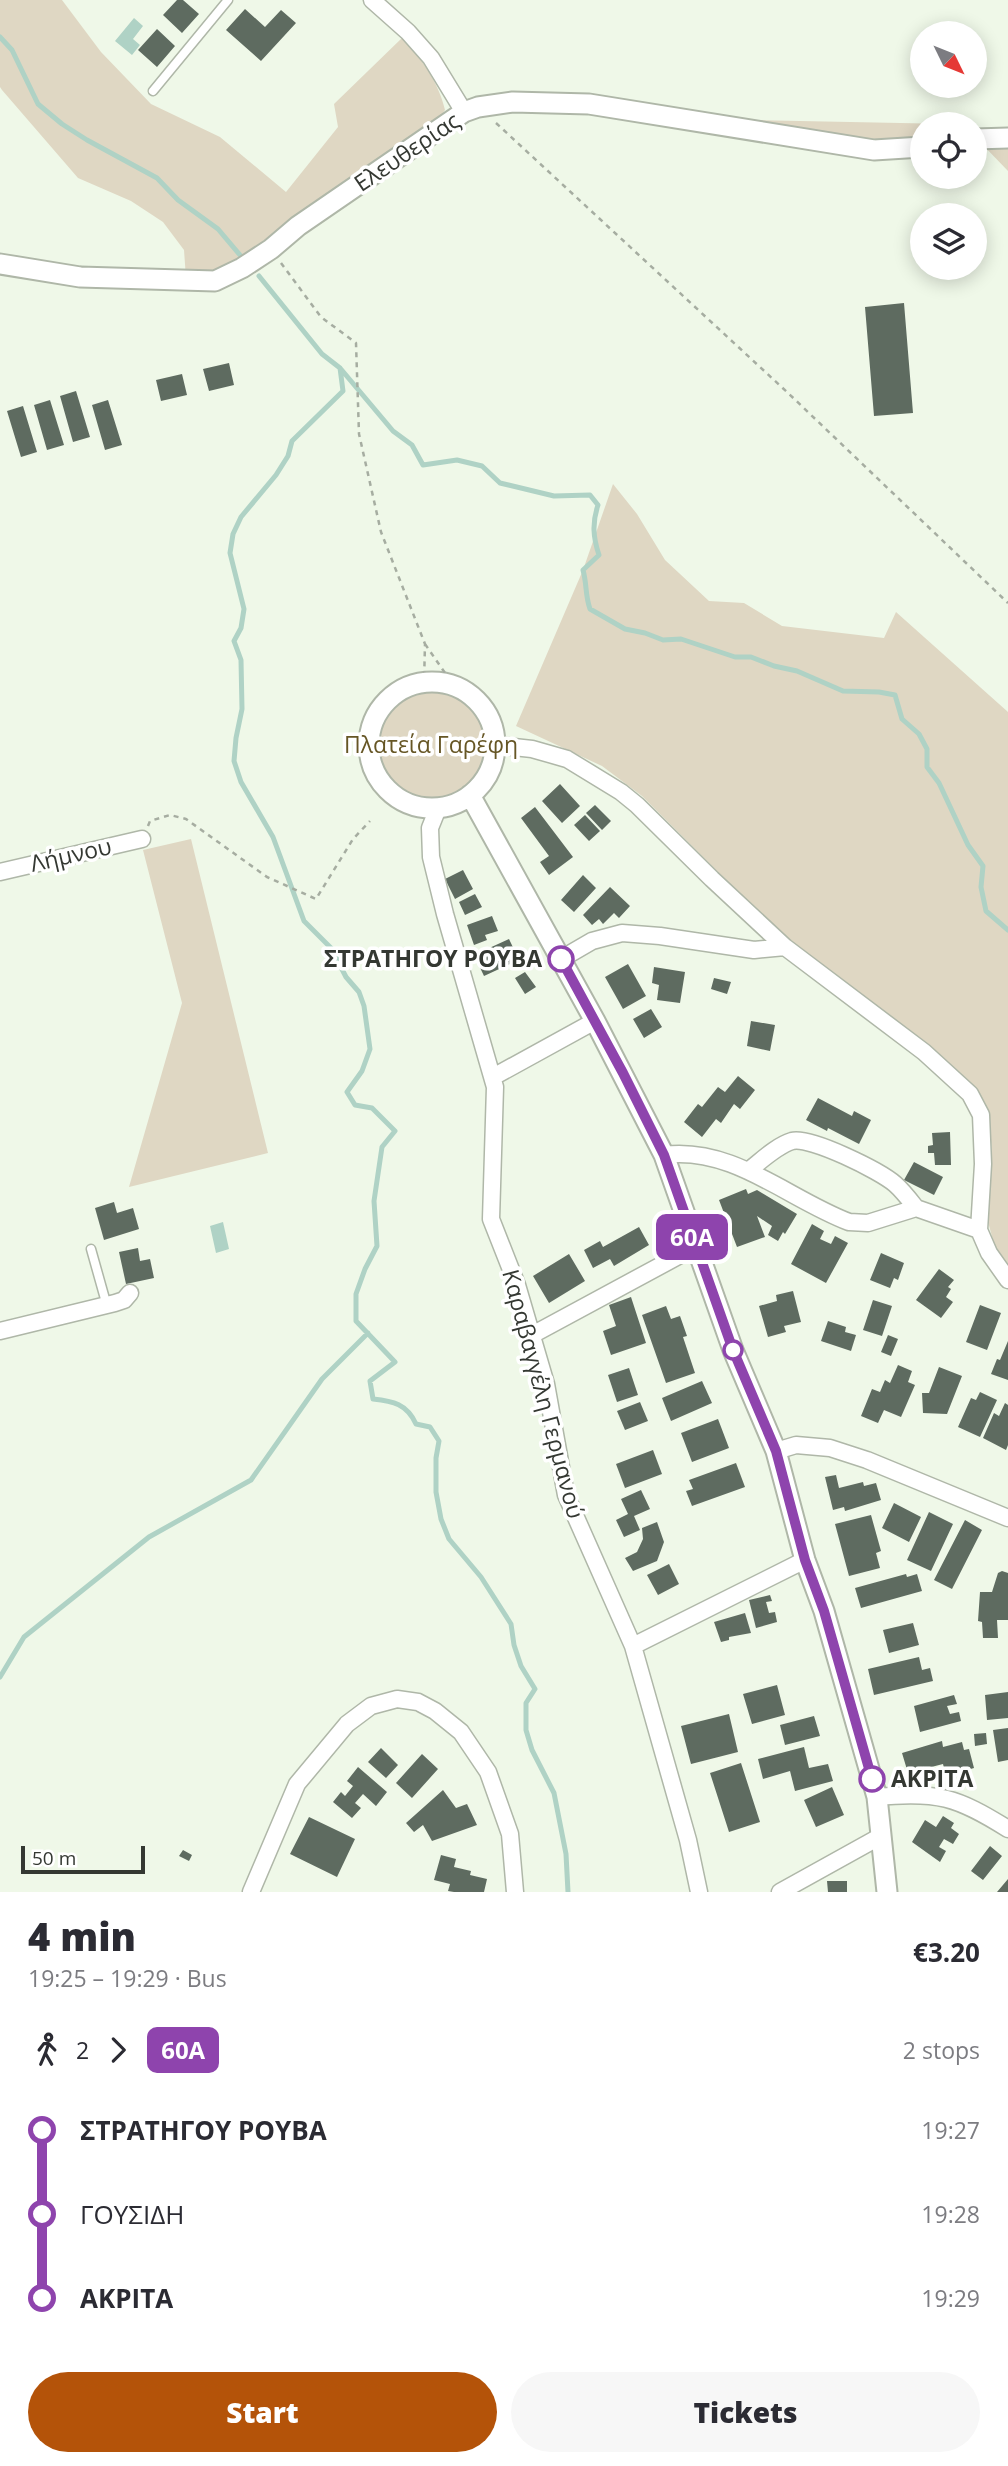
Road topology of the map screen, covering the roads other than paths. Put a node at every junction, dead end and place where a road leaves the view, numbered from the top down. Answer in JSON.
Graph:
{"nodes":[{"id":1,"x":229,"y":0,"type":"edge"},
{"id":2,"x":372,"y":0,"type":"edge"},
{"id":3,"x":153,"y":91,"type":"dead end"},
{"id":4,"x":471,"y":109,"type":"junction"},
{"id":5,"x":1008,"y":138,"type":"edge"},
{"id":6,"x":987,"y":139,"type":"edge"},
{"id":7,"x":910,"y":147,"type":"edge"},
{"id":8,"x":0,"y":264,"type":"edge"},
{"id":9,"x":495,"y":745,"type":"junction"},
{"id":10,"x":470,"y":795,"type":"junction"},
{"id":11,"x":438,"y":808,"type":"junction"},
{"id":12,"x":142,"y":839,"type":"road end"},
{"id":13,"x":0,"y":872,"type":"edge"},
{"id":14,"x":785,"y":947,"type":"junction"},
{"id":15,"x":561,"y":959,"type":"junction"},
{"id":16,"x":595,"y":1021,"type":"junction"},
{"id":17,"x":493,"y":1077,"type":"junction"},
{"id":18,"x":664,"y":1155,"type":"junction"},
{"id":19,"x":748,"y":1171,"type":"junction"},
{"id":20,"x":916,"y":1208,"type":"junction"},
{"id":21,"x":979,"y":1230,"type":"junction"},
{"id":22,"x":695,"y":1247,"type":"junction"},
{"id":23,"x":91,"y":1249,"type":"dead end"},
{"id":24,"x":1008,"y":1280,"type":"edge"},
{"id":25,"x":130,"y":1293,"type":"dead end"},
{"id":26,"x":107,"y":1306,"type":"junction"},
{"id":27,"x":0,"y":1331,"type":"edge"},
{"id":28,"x":532,"y":1335,"type":"junction"},
{"id":29,"x":776,"y":1451,"type":"junction"},
{"id":30,"x":1008,"y":1518,"type":"edge"},
{"id":31,"x":805,"y":1560,"type":"junction"},
{"id":32,"x":633,"y":1646,"type":"junction"},
{"id":33,"x":877,"y":1797,"type":"junction"},
{"id":34,"x":1008,"y":1829,"type":"edge"},
{"id":35,"x":881,"y":1836,"type":"junction"},
{"id":36,"x":251,"y":1892,"type":"edge"},
{"id":37,"x":515,"y":1892,"type":"edge"},
{"id":38,"x":699,"y":1892,"type":"edge"},
{"id":39,"x":780,"y":1892,"type":"edge"},
{"id":40,"x":887,"y":1892,"type":"edge"}],
"edges":[{"from":1,"to":3,"type":"lane"},
{"from":2,"to":4,"type":"street"},
{"from":4,"to":7,"type":"street","name":"Ελευθερίας"},
{"from":4,"to":8,"type":"street","name":"Ελευθερίας"},
{"from":5,"to":6,"type":"street"},
{"from":9,"to":10,"type":"street"},
{"from":9,"to":11,"type":"street"},
{"from":9,"to":14,"type":"street"},
{"from":10,"to":11,"type":"street"},
{"from":10,"to":15,"type":"street"},
{"from":11,"to":17,"type":"street","name":"Καραβαγγέλη Γερμανού"},
{"from":12,"to":13,"type":"street","name":"Λήμνου"},
{"from":14,"to":15,"type":"street"},
{"from":14,"to":21,"type":"street"},
{"from":15,"to":16,"type":"street"},
{"from":16,"to":17,"type":"street"},
{"from":16,"to":18,"type":"street"},
{"from":17,"to":28,"type":"street","name":"Καραβαγγέλη Γερμανού"},
{"from":18,"to":19,"type":"street"},
{"from":18,"to":22,"type":"street"},
{"from":19,"to":20,"type":"street"},
{"from":19,"to":20,"type":"street"},
{"from":20,"to":21,"type":"street"},
{"from":21,"to":24,"type":"street"},
{"from":22,"to":28,"type":"street"},
{"from":22,"to":29,"type":"street"},
{"from":23,"to":26,"type":"lane"},
{"from":25,"to":26,"type":"street"},
{"from":26,"to":27,"type":"street"},
{"from":28,"to":32,"type":"street","name":"Καραβαγγέλη Γερμανού"},
{"from":29,"to":30,"type":"street"},
{"from":29,"to":31,"type":"street"},
{"from":31,"to":32,"type":"street"},
{"from":31,"to":33,"type":"street"},
{"from":32,"to":38,"type":"street","name":"Καραβαγγέλη Γερμανού"},
{"from":33,"to":34,"type":"street"},
{"from":33,"to":35,"type":"street"},
{"from":35,"to":39,"type":"street"},
{"from":35,"to":40,"type":"street"},
{"from":36,"to":37,"type":"street"}]}
